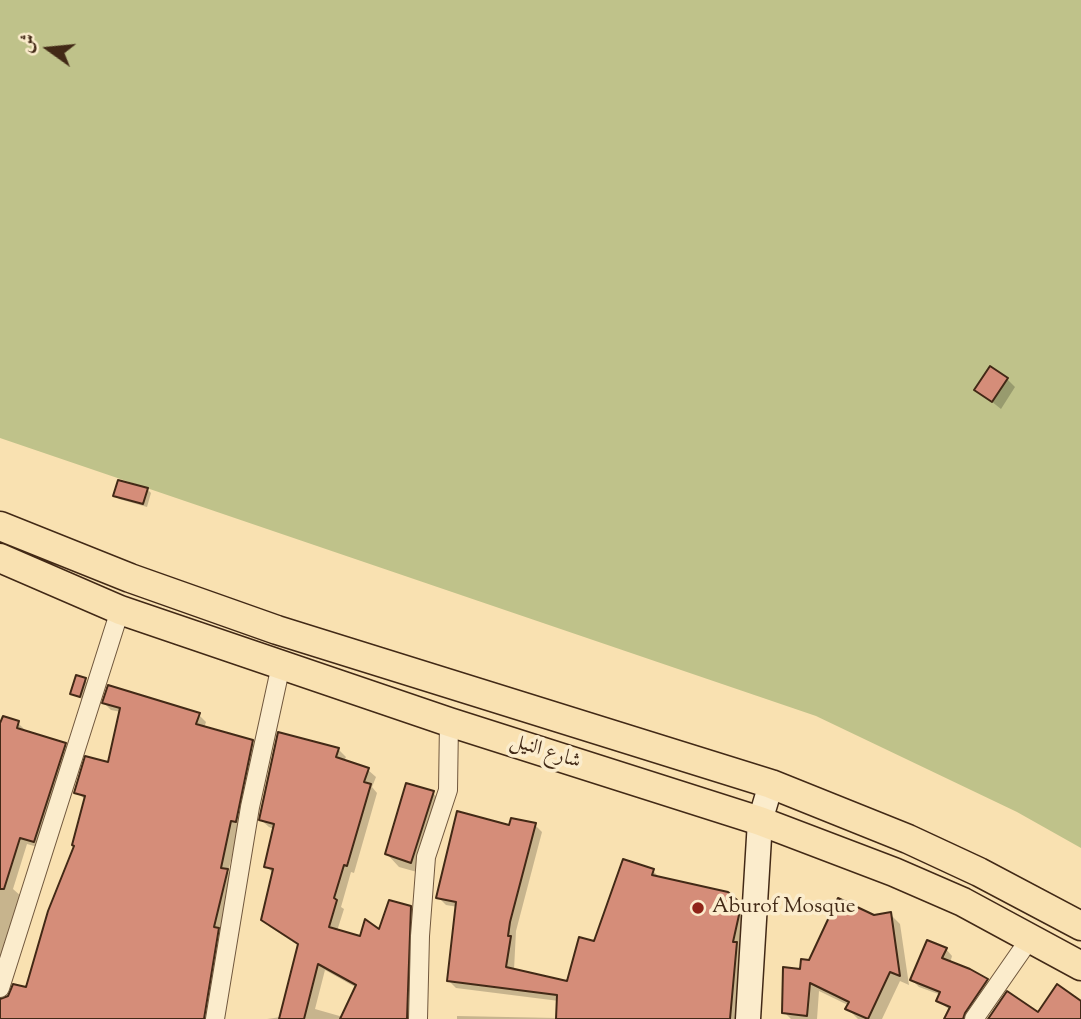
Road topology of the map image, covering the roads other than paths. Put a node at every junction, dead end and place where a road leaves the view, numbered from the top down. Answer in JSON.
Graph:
{"nodes":[{"id":1,"x":0,"y":526,"type":"edge"},
{"id":2,"x":0,"y":558,"type":"edge"},
{"id":3,"x":120,"y":610,"type":"junction"},
{"id":4,"x":281,"y":665,"type":"junction"},
{"id":5,"x":449,"y":722,"type":"junction"},
{"id":6,"x":771,"y":784,"type":"junction"},
{"id":7,"x":760,"y":821,"type":"junction"},
{"id":8,"x":1081,"y":926,"type":"edge"},
{"id":9,"x":1031,"y":937,"type":"junction"},
{"id":10,"x":1081,"y":966,"type":"edge"},
{"id":11,"x":0,"y":988,"type":"edge"},
{"id":12,"x":215,"y":1019,"type":"edge"},
{"id":13,"x":418,"y":1019,"type":"edge"},
{"id":14,"x":748,"y":1019,"type":"edge"},
{"id":15,"x":974,"y":1019,"type":"edge"}],
"edges":[{"from":1,"to":6,"type":"main road","name":"شارع النيل"},
{"from":2,"to":3,"type":"main road","name":"شارع النيل"},
{"from":3,"to":4,"type":"main road","name":"شارع النيل"},
{"from":3,"to":11,"type":"street"},
{"from":4,"to":5,"type":"main road","name":"شارع النيل"},
{"from":4,"to":12,"type":"street"},
{"from":5,"to":7,"type":"main road","name":"شارع النيل"},
{"from":5,"to":13,"type":"street"},
{"from":6,"to":7,"type":"street"},
{"from":6,"to":8,"type":"main road","name":"شارع النيل"},
{"from":7,"to":9,"type":"main road","name":"شارع النيل"},
{"from":7,"to":14,"type":"street"},
{"from":9,"to":10,"type":"main road","name":"شارع النيل"},
{"from":9,"to":15,"type":"street"}]}
